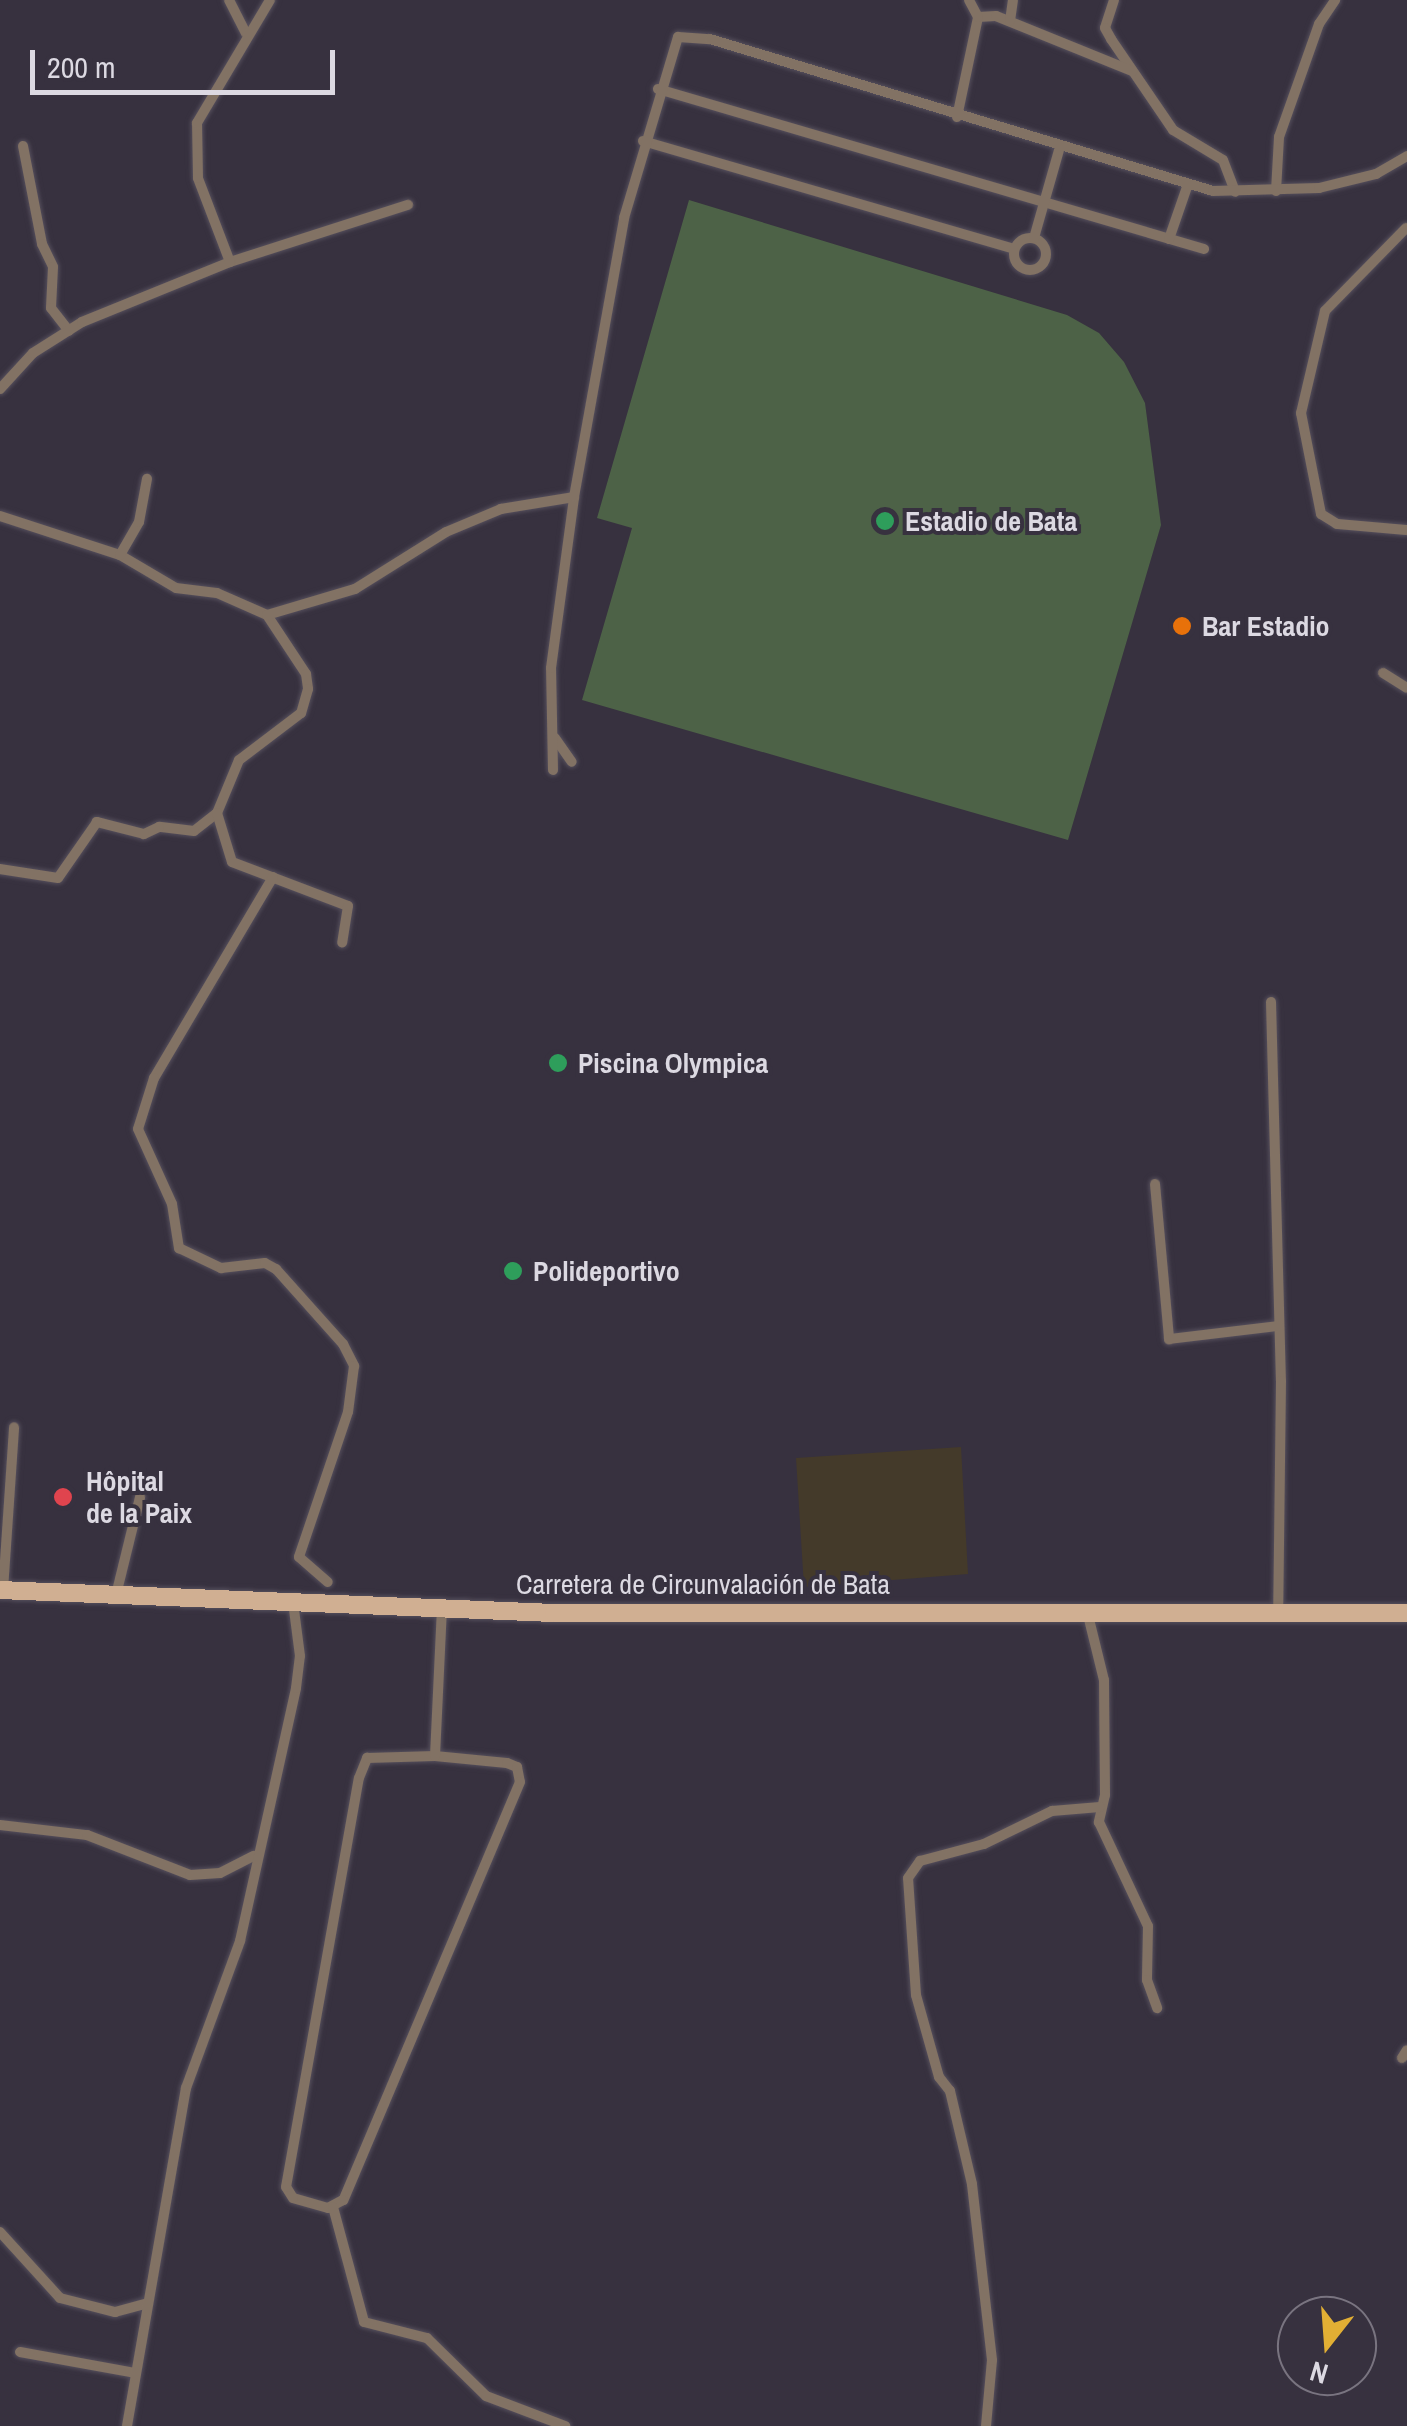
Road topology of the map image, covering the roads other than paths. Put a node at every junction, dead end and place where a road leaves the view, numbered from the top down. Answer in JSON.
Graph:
{"nodes":[{"id":1,"x":229,"y":0,"type":"edge"},
{"id":2,"x":270,"y":0,"type":"edge"},
{"id":3,"x":969,"y":0,"type":"edge"},
{"id":4,"x":1013,"y":0,"type":"edge"},
{"id":5,"x":1114,"y":0,"type":"edge"},
{"id":6,"x":1335,"y":0,"type":"edge"},
{"id":7,"x":978,"y":17,"type":"junction"},
{"id":8,"x":1010,"y":21,"type":"junction"},
{"id":9,"x":246,"y":33,"type":"junction"},
{"id":10,"x":1136,"y":73,"type":"junction"},
{"id":11,"x":658,"y":89,"type":"junction"},
{"id":12,"x":957,"y":117,"type":"junction"},
{"id":13,"x":643,"y":141,"type":"junction"},
{"id":14,"x":23,"y":146,"type":"dead end"},
{"id":15,"x":1060,"y":150,"type":"junction"},
{"id":16,"x":1407,"y":156,"type":"edge"},
{"id":17,"x":1188,"y":184,"type":"junction"},
{"id":18,"x":1276,"y":190,"type":"junction"},
{"id":19,"x":1235,"y":192,"type":"junction"},
{"id":20,"x":1043,"y":202,"type":"junction"},
{"id":21,"x":408,"y":205,"type":"dead end"},
{"id":22,"x":1406,"y":228,"type":"edge"},
{"id":23,"x":1034,"y":238,"type":"junction"},
{"id":24,"x":1170,"y":239,"type":"junction"},
{"id":25,"x":1014,"y":249,"type":"junction"},
{"id":26,"x":1204,"y":249,"type":"dead end"},
{"id":27,"x":230,"y":262,"type":"junction"},
{"id":28,"x":68,"y":331,"type":"junction"},
{"id":29,"x":0,"y":388,"type":"edge"},
{"id":30,"x":147,"y":479,"type":"dead end"},
{"id":31,"x":574,"y":497,"type":"junction"},
{"id":32,"x":0,"y":516,"type":"edge"},
{"id":33,"x":1407,"y":530,"type":"edge"},
{"id":34,"x":120,"y":555,"type":"junction"},
{"id":35,"x":267,"y":615,"type":"junction"},
{"id":36,"x":1383,"y":673,"type":"dead end"},
{"id":37,"x":1407,"y":688,"type":"edge"},
{"id":38,"x":554,"y":737,"type":"junction"},
{"id":39,"x":572,"y":762,"type":"dead end"},
{"id":40,"x":553,"y":770,"type":"dead end"},
{"id":41,"x":218,"y":813,"type":"junction"},
{"id":42,"x":0,"y":869,"type":"edge"},
{"id":43,"x":272,"y":877,"type":"junction"},
{"id":44,"x":342,"y":943,"type":"dead end"},
{"id":45,"x":1271,"y":1002,"type":"dead end"},
{"id":46,"x":1155,"y":1184,"type":"dead end"},
{"id":47,"x":1278,"y":1326,"type":"junction"},
{"id":48,"x":14,"y":1427,"type":"dead end"},
{"id":49,"x":140,"y":1497,"type":"dead end"},
{"id":50,"x":328,"y":1582,"type":"dead end"},
{"id":51,"x":2,"y":1590,"type":"edge"},
{"id":52,"x":116,"y":1595,"type":"junction"},
{"id":53,"x":292,"y":1601,"type":"junction"},
{"id":54,"x":442,"y":1610,"type":"junction"},
{"id":55,"x":1087,"y":1610,"type":"junction"},
{"id":56,"x":1278,"y":1612,"type":"junction"},
{"id":57,"x":1407,"y":1613,"type":"edge"},
{"id":58,"x":435,"y":1756,"type":"junction"},
{"id":59,"x":1100,"y":1807,"type":"junction"},
{"id":60,"x":0,"y":1826,"type":"edge"},
{"id":61,"x":254,"y":1856,"type":"junction"},
{"id":62,"x":1156,"y":2008,"type":"dead end"},
{"id":63,"x":334,"y":2207,"type":"junction"},
{"id":64,"x":0,"y":2232,"type":"edge"},
{"id":65,"x":148,"y":2302,"type":"junction"},
{"id":66,"x":20,"y":2352,"type":"dead end"},
{"id":67,"x":136,"y":2373,"type":"junction"},
{"id":68,"x":127,"y":2426,"type":"edge"},
{"id":69,"x":565,"y":2426,"type":"edge"},
{"id":70,"x":986,"y":2426,"type":"edge"}],
"edges":[{"from":1,"to":9,"type":"street"},
{"from":2,"to":9,"type":"street"},
{"from":3,"to":7,"type":"street"},
{"from":4,"to":8,"type":"street"},
{"from":5,"to":10,"type":"street"},
{"from":6,"to":18,"type":"street"},
{"from":7,"to":8,"type":"street"},
{"from":7,"to":12,"type":"street"},
{"from":8,"to":10,"type":"street"},
{"from":9,"to":27,"type":"street"},
{"from":10,"to":19,"type":"street"},
{"from":11,"to":12,"type":"street"},
{"from":11,"to":13,"type":"street"},
{"from":11,"to":20,"type":"street"},
{"from":12,"to":15,"type":"street"},
{"from":13,"to":25,"type":"street"},
{"from":13,"to":31,"type":"street"},
{"from":14,"to":28,"type":"street"},
{"from":15,"to":17,"type":"street"},
{"from":15,"to":20,"type":"street"},
{"from":16,"to":18,"type":"street"},
{"from":17,"to":19,"type":"street"},
{"from":17,"to":24,"type":"street"},
{"from":18,"to":19,"type":"street"},
{"from":20,"to":23,"type":"street"},
{"from":20,"to":24,"type":"street"},
{"from":21,"to":27,"type":"street"},
{"from":22,"to":33,"type":"street"},
{"from":23,"to":25,"type":"street"},
{"from":23,"to":25,"type":"street"},
{"from":24,"to":26,"type":"street"},
{"from":27,"to":28,"type":"street"},
{"from":28,"to":29,"type":"street"},
{"from":30,"to":34,"type":"street"},
{"from":31,"to":35,"type":"street"},
{"from":31,"to":38,"type":"street"},
{"from":32,"to":34,"type":"street"},
{"from":34,"to":35,"type":"street"},
{"from":35,"to":41,"type":"street"},
{"from":36,"to":37,"type":"street"},
{"from":38,"to":39,"type":"street"},
{"from":38,"to":40,"type":"street"},
{"from":41,"to":42,"type":"street"},
{"from":41,"to":43,"type":"street"},
{"from":43,"to":44,"type":"street"},
{"from":43,"to":50,"type":"street"},
{"from":45,"to":47,"type":"street"},
{"from":46,"to":47,"type":"street"},
{"from":47,"to":56,"type":"street"},
{"from":48,"to":51,"type":"street"},
{"from":49,"to":52,"type":"street"},
{"from":51,"to":52,"type":"main road","name":"Carretera de Circunvalación de Bata"},
{"from":52,"to":53,"type":"main road","name":"Carretera de Circunvalación de Bata"},
{"from":53,"to":54,"type":"main road","name":"Carretera de Circunvalación de Bata"},
{"from":53,"to":61,"type":"street"},
{"from":54,"to":55,"type":"main road","name":"Carretera de Circunvalación de Bata"},
{"from":54,"to":58,"type":"street"},
{"from":55,"to":56,"type":"main road","name":"Carretera de Circunvalación de Bata"},
{"from":55,"to":59,"type":"street"},
{"from":56,"to":57,"type":"main road","name":"Carretera de Circunvalación de Bata"},
{"from":58,"to":63,"type":"street"},
{"from":58,"to":63,"type":"street"},
{"from":59,"to":62,"type":"street"},
{"from":59,"to":70,"type":"street"},
{"from":60,"to":61,"type":"street"},
{"from":61,"to":65,"type":"street"},
{"from":63,"to":69,"type":"street"},
{"from":64,"to":65,"type":"street"},
{"from":65,"to":67,"type":"street"},
{"from":66,"to":67,"type":"street"},
{"from":67,"to":68,"type":"street"}]}
